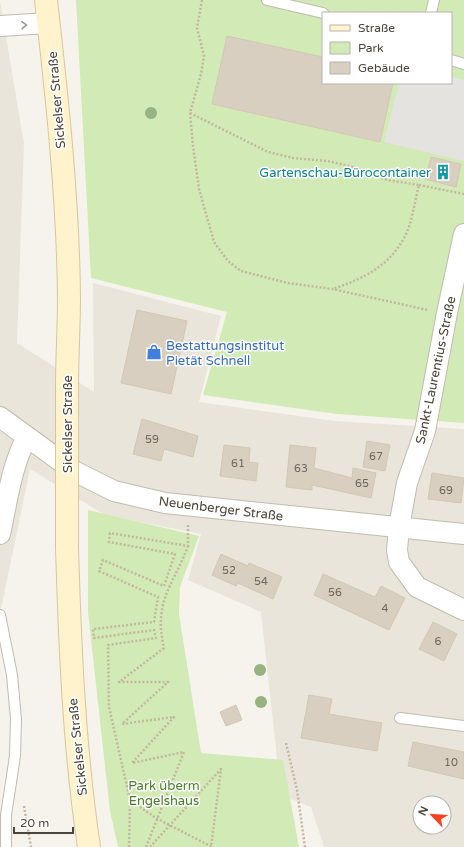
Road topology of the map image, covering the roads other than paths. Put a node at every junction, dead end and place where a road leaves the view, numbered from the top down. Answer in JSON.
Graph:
{"nodes":[{"id":1,"x":46,"y":0,"type":"edge"},
{"id":2,"x":267,"y":0,"type":"edge"},
{"id":3,"x":434,"y":0,"type":"edge"},
{"id":4,"x":431,"y":12,"type":"edge"},
{"id":5,"x":322,"y":13,"type":"edge"},
{"id":6,"x":48,"y":23,"type":"junction"},
{"id":7,"x":0,"y":26,"type":"edge"},
{"id":8,"x":452,"y":60,"type":"edge"},
{"id":9,"x":464,"y":64,"type":"edge"},
{"id":10,"x":464,"y":234,"type":"edge"},
{"id":11,"x":0,"y":417,"type":"edge"},
{"id":12,"x":27,"y":438,"type":"junction"},
{"id":13,"x":399,"y":527,"type":"junction"},
{"id":14,"x":0,"y":534,"type":"edge"},
{"id":15,"x":464,"y":534,"type":"edge"},
{"id":16,"x":464,"y":610,"type":"edge"},
{"id":17,"x":0,"y":615,"type":"edge"},
{"id":18,"x":400,"y":718,"type":"dead end"},
{"id":19,"x":464,"y":726,"type":"edge"},
{"id":20,"x":6,"y":847,"type":"edge"},
{"id":21,"x":89,"y":847,"type":"edge"}],
"edges":[{"from":1,"to":6,"type":"main road","name":"Sickelser Straße"},
{"from":2,"to":5,"type":"lane"},
{"from":3,"to":4,"type":"lane"},
{"from":7,"to":6,"type":"street","one_way":true},
{"from":6,"to":21,"type":"main road","name":"Sickelser Straße","bridge":true},
{"from":8,"to":9,"type":"lane"},
{"from":10,"to":13,"type":"street","name":"Sankt-Laurentius-Straße"},
{"from":11,"to":12,"type":"street","name":"Neuenberger Straße"},
{"from":12,"to":13,"type":"street","name":"Neuenberger Straße"},
{"from":12,"to":14,"type":"street"},
{"from":13,"to":15,"type":"street","name":"Neuenberger Straße"},
{"from":13,"to":16,"type":"street","name":"Sankt-Laurentius-Straße"},
{"from":17,"to":20,"type":"lane"},
{"from":18,"to":19,"type":"lane"}]}
